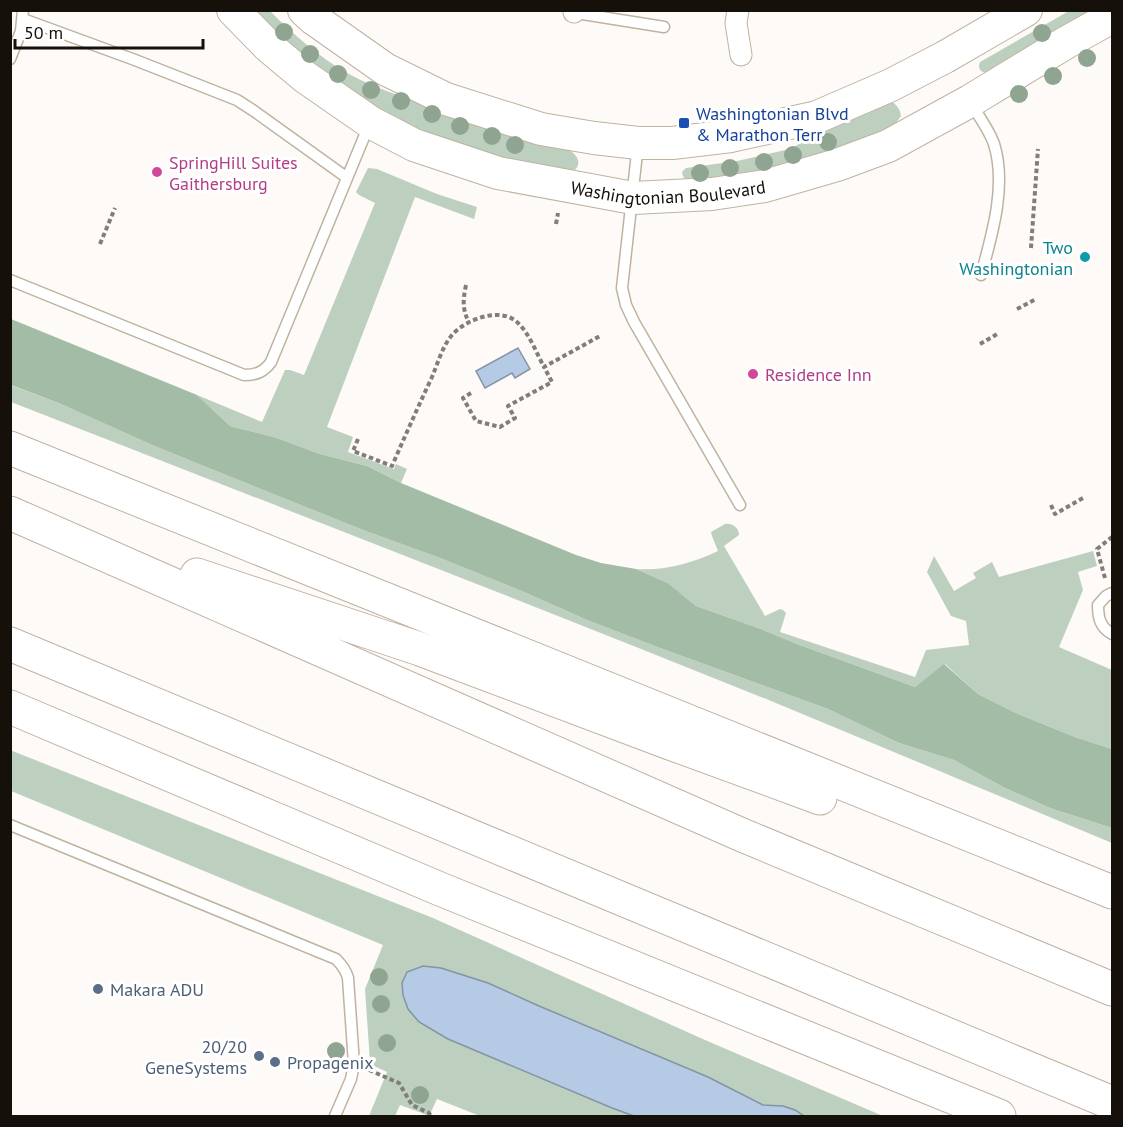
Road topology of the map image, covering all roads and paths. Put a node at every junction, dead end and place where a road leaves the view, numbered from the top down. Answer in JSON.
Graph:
{"nodes":[{"id":1,"x":233,"y":10,"type":"edge"},
{"id":2,"x":304,"y":10,"type":"edge"},
{"id":3,"x":738,"y":10,"type":"edge"},
{"id":4,"x":1026,"y":10,"type":"edge"},
{"id":5,"x":571,"y":11,"type":"edge"},
{"id":6,"x":23,"y":15,"type":"edge"},
{"id":7,"x":1113,"y":17,"type":"edge"},
{"id":8,"x":664,"y":27,"type":"dead end"},
{"id":9,"x":741,"y":55,"type":"dead end"},
{"id":10,"x":945,"y":57,"type":"junction"},
{"id":11,"x":10,"y":59,"type":"edge"},
{"id":12,"x":970,"y":101,"type":"junction"},
{"id":13,"x":370,"y":122,"type":"junction"},
{"id":14,"x":638,"y":143,"type":"junction"},
{"id":15,"x":1038,"y":149,"type":"dead end"},
{"id":16,"x":346,"y":177,"type":"junction"},
{"id":17,"x":633,"y":198,"type":"junction"},
{"id":18,"x":115,"y":208,"type":"dead end"},
{"id":19,"x":559,"y":208,"type":"dead end"},
{"id":20,"x":556,"y":224,"type":"dead end"},
{"id":21,"x":100,"y":244,"type":"dead end"},
{"id":22,"x":1031,"y":248,"type":"dead end"},
{"id":23,"x":981,"y":275,"type":"dead end"},
{"id":24,"x":10,"y":280,"type":"edge"},
{"id":25,"x":466,"y":285,"type":"dead end"},
{"id":26,"x":1035,"y":299,"type":"dead end"},
{"id":27,"x":1017,"y":309,"type":"dead end"},
{"id":28,"x":469,"y":323,"type":"junction"},
{"id":29,"x":999,"y":333,"type":"dead end"},
{"id":30,"x":600,"y":336,"type":"dead end"},
{"id":31,"x":980,"y":345,"type":"dead end"},
{"id":32,"x":544,"y":367,"type":"junction"},
{"id":33,"x":471,"y":393,"type":"dead end"},
{"id":34,"x":358,"y":439,"type":"dead end"},
{"id":35,"x":10,"y":448,"type":"edge"},
{"id":36,"x":1083,"y":498,"type":"dead end"},
{"id":37,"x":740,"y":505,"type":"dead end"},
{"id":38,"x":1051,"y":505,"type":"dead end"},
{"id":39,"x":10,"y":513,"type":"edge"},
{"id":40,"x":1113,"y":537,"type":"edge"},
{"id":41,"x":1111,"y":594,"type":"edge"},
{"id":42,"x":1113,"y":634,"type":"edge"},
{"id":43,"x":10,"y":644,"type":"edge"},
{"id":44,"x":10,"y":708,"type":"edge"},
{"id":45,"x":10,"y":825,"type":"edge"},
{"id":46,"x":1113,"y":892,"type":"edge"},
{"id":47,"x":1113,"y":912,"type":"edge"},
{"id":48,"x":1113,"y":989,"type":"edge"},
{"id":49,"x":354,"y":1064,"type":"junction"},
{"id":50,"x":1113,"y":1103,"type":"edge"},
{"id":51,"x":335,"y":1116,"type":"edge"},
{"id":52,"x":431,"y":1116,"type":"edge"},
{"id":53,"x":999,"y":1116,"type":"edge"}],
"edges":[{"from":1,"to":13,"type":"street","name":"Washingtonian Boulevard"},
{"from":2,"to":14,"type":"street"},
{"from":3,"to":9,"type":"street"},
{"from":4,"to":10,"type":"street"},
{"from":5,"to":8,"type":"lane"},
{"from":6,"to":11,"type":"lane"},
{"from":6,"to":16,"type":"lane"},
{"from":7,"to":12,"type":"street","name":"Washingtonian Boulevard"},
{"from":10,"to":12,"type":"street"},
{"from":10,"to":14,"type":"street"},
{"from":12,"to":17,"type":"street","name":"Washingtonian Boulevard"},
{"from":12,"to":23,"type":"lane"},
{"from":13,"to":16,"type":"lane"},
{"from":13,"to":17,"type":"street","name":"Washingtonian Boulevard"},
{"from":14,"to":17,"type":"lane"},
{"from":15,"to":22,"type":"path"},
{"from":16,"to":24,"type":"lane"},
{"from":17,"to":37,"type":"lane"},
{"from":18,"to":21,"type":"path"},
{"from":19,"to":20,"type":"path"},
{"from":25,"to":28,"type":"path"},
{"from":26,"to":27,"type":"path"},
{"from":28,"to":32,"type":"path"},
{"from":28,"to":34,"type":"path"},
{"from":29,"to":31,"type":"path"},
{"from":30,"to":32,"type":"path"},
{"from":32,"to":33,"type":"path"},
{"from":35,"to":46,"type":"highway"},
{"from":36,"to":38,"type":"path"},
{"from":39,"to":47,"type":"highway"},
{"from":39,"to":48,"type":"highway"},
{"from":40,"to":41,"type":"path"},
{"from":41,"to":42,"type":"lane"},
{"from":43,"to":50,"type":"highway"},
{"from":44,"to":53,"type":"highway"},
{"from":45,"to":49,"type":"lane"},
{"from":49,"to":51,"type":"lane"},
{"from":49,"to":52,"type":"path"}]}
